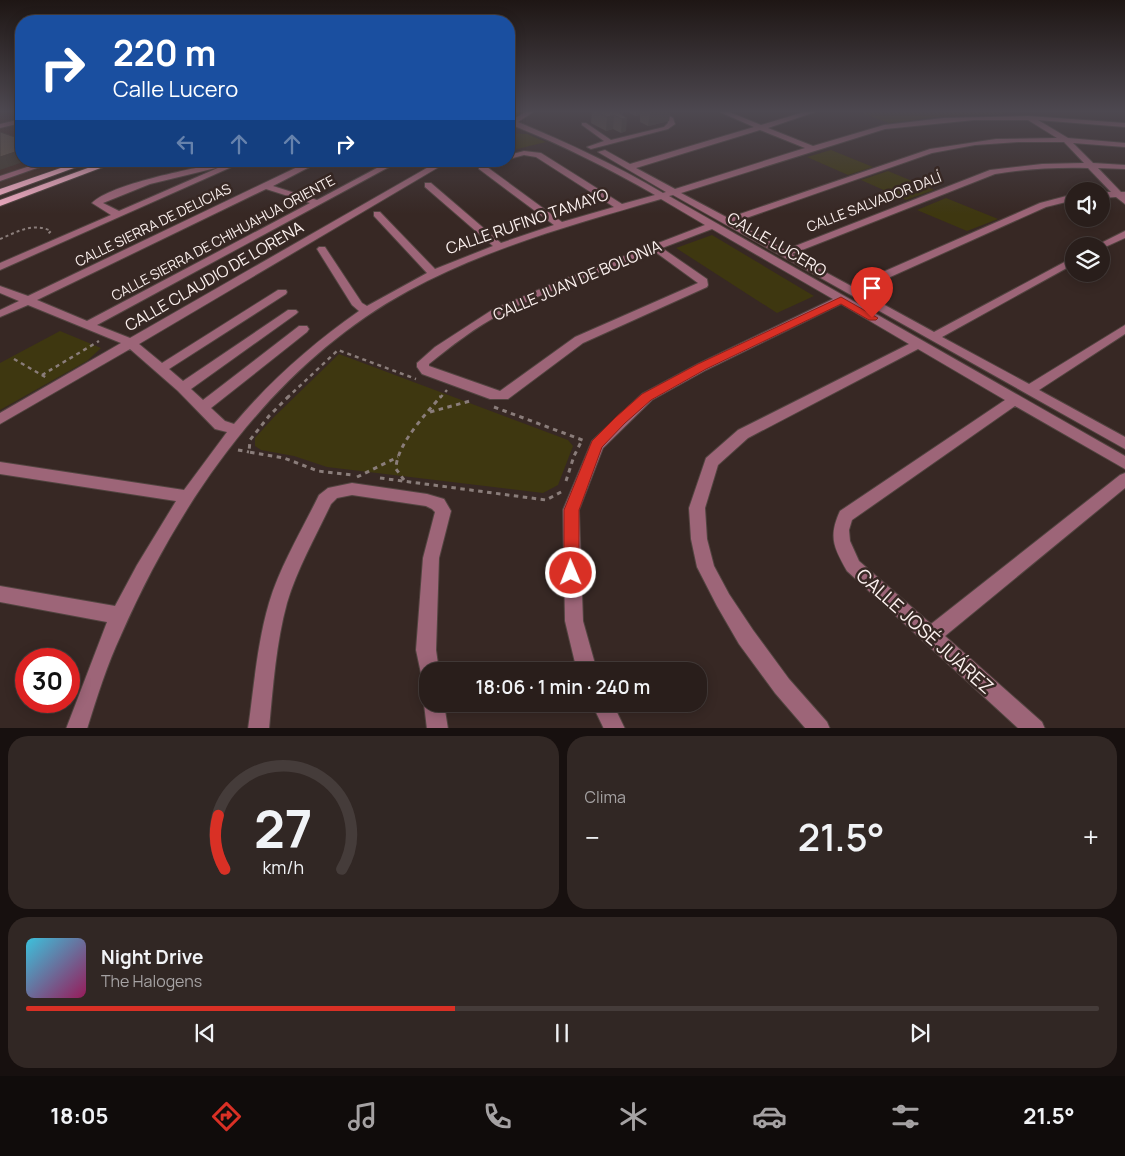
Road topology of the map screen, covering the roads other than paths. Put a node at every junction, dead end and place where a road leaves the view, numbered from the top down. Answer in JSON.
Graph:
{"nodes":[{"id":1,"x":570,"y":146,"type":"edge"},
{"id":2,"x":588,"y":146,"type":"edge"},
{"id":3,"x":595,"y":146,"type":"edge"},
{"id":4,"x":700,"y":146,"type":"edge"},
{"id":5,"x":806,"y":146,"type":"edge"},
{"id":6,"x":818,"y":146,"type":"edge"},
{"id":7,"x":953,"y":146,"type":"edge"},
{"id":8,"x":1072,"y":146,"type":"edge"},
{"id":9,"x":591,"y":147,"type":"junction"},
{"id":10,"x":811,"y":148,"type":"junction"},
{"id":11,"x":515,"y":155,"type":"edge"},
{"id":12,"x":1091,"y":165,"type":"junction"},
{"id":13,"x":630,"y":166,"type":"junction"},
{"id":14,"x":35,"y":167,"type":"edge"},
{"id":15,"x":71,"y":167,"type":"edge"},
{"id":16,"x":99,"y":167,"type":"edge"},
{"id":17,"x":209,"y":167,"type":"edge"},
{"id":18,"x":228,"y":167,"type":"edge"},
{"id":19,"x":305,"y":167,"type":"edge"},
{"id":20,"x":385,"y":167,"type":"edge"},
{"id":21,"x":435,"y":167,"type":"edge"},
{"id":22,"x":482,"y":167,"type":"edge"},
{"id":23,"x":1125,"y":167,"type":"edge"},
{"id":24,"x":0,"y":179,"type":"edge"},
{"id":25,"x":428,"y":185,"type":"dead end"},
{"id":26,"x":265,"y":186,"type":"junction"},
{"id":27,"x":0,"y":192,"type":"edge"},
{"id":28,"x":668,"y":194,"type":"junction"},
{"id":29,"x":1121,"y":194,"type":"edge"},
{"id":30,"x":1065,"y":199,"type":"edge"},
{"id":31,"x":1125,"y":201,"type":"edge"},
{"id":32,"x":0,"y":203,"type":"edge"},
{"id":33,"x":318,"y":203,"type":"junction"},
{"id":34,"x":620,"y":207,"type":"junction"},
{"id":35,"x":377,"y":214,"type":"dead end"},
{"id":36,"x":119,"y":216,"type":"junction"},
{"id":37,"x":727,"y":222,"type":"junction"},
{"id":38,"x":560,"y":225,"type":"junction"},
{"id":39,"x":713,"y":225,"type":"junction"},
{"id":40,"x":1125,"y":234,"type":"edge"},
{"id":41,"x":1110,"y":241,"type":"edge"},
{"id":42,"x":499,"y":246,"type":"junction"},
{"id":43,"x":654,"y":247,"type":"junction"},
{"id":44,"x":322,"y":248,"type":"dead end"},
{"id":45,"x":783,"y":254,"type":"junction"},
{"id":46,"x":1065,"y":265,"type":"edge"},
{"id":47,"x":0,"y":267,"type":"edge"},
{"id":48,"x":433,"y":273,"type":"junction"},
{"id":49,"x":0,"y":289,"type":"edge"},
{"id":50,"x":282,"y":292,"type":"dead end"},
{"id":51,"x":846,"y":296,"type":"junction"},
{"id":52,"x":28,"y":301,"type":"junction"},
{"id":53,"x":367,"y":311,"type":"junction"},
{"id":54,"x":292,"y":312,"type":"dead end"},
{"id":55,"x":0,"y":314,"type":"edge"},
{"id":56,"x":88,"y":325,"type":"junction"},
{"id":57,"x":1125,"y":328,"type":"edge"},
{"id":58,"x":303,"y":330,"type":"dead end"},
{"id":59,"x":933,"y":337,"type":"junction"},
{"id":60,"x":130,"y":343,"type":"junction"},
{"id":61,"x":919,"y":344,"type":"junction"},
{"id":62,"x":161,"y":369,"type":"junction"},
{"id":63,"x":183,"y":388,"type":"junction"},
{"id":64,"x":1029,"y":390,"type":"junction"},
{"id":65,"x":1015,"y":399,"type":"junction"},
{"id":66,"x":203,"y":407,"type":"junction"},
{"id":67,"x":0,"y":420,"type":"edge"},
{"id":68,"x":236,"y":430,"type":"junction"},
{"id":69,"x":1125,"y":444,"type":"edge"},
{"id":70,"x":1125,"y":463,"type":"edge"},
{"id":71,"x":0,"y":468,"type":"edge"},
{"id":72,"x":1125,"y":479,"type":"edge"},
{"id":73,"x":188,"y":497,"type":"junction"},
{"id":74,"x":0,"y":594,"type":"edge"},
{"id":75,"x":120,"y":616,"type":"junction"},
{"id":76,"x":931,"y":636,"type":"junction"},
{"id":77,"x":428,"y":662,"type":"edge"},
{"id":78,"x":585,"y":662,"type":"edge"},
{"id":79,"x":435,"y":712,"type":"edge"},
{"id":80,"x":606,"y":712,"type":"edge"},
{"id":81,"x":76,"y":728,"type":"edge"},
{"id":82,"x":258,"y":728,"type":"edge"},
{"id":83,"x":438,"y":728,"type":"edge"},
{"id":84,"x":615,"y":728,"type":"edge"},
{"id":85,"x":820,"y":728,"type":"edge"},
{"id":86,"x":1035,"y":728,"type":"edge"}],
"edges":[{"from":1,"to":28,"type":"street","name":"CALLE LUCERO"},
{"from":2,"to":9,"type":"street","name":"CALLE LUCERO"},
{"from":3,"to":9,"type":"street"},
{"from":4,"to":13,"type":"street"},
{"from":5,"to":10,"type":"street"},
{"from":6,"to":10,"type":"street","name":"CALLE RUFINO TAMAYO"},
{"from":7,"to":37,"type":"street"},
{"from":8,"to":12,"type":"street"},
{"from":9,"to":13,"type":"street","name":"CALLE LUCERO"},
{"from":10,"to":28,"type":"street","name":"CALLE RUFINO TAMAYO"},
{"from":11,"to":34,"type":"street"},
{"from":12,"to":23,"type":"street","name":"CALLE SALVADOR DALÍ"},
{"from":12,"to":29,"type":"street"},
{"from":12,"to":45,"type":"street","name":"CALLE SALVADOR DALÍ"},
{"from":13,"to":28,"type":"street","name":"CALLE LUCERO"},
{"from":14,"to":24,"type":"street"},
{"from":15,"to":27,"type":"main road"},
{"from":16,"to":32,"type":"main road"},
{"from":17,"to":36,"type":"street"},
{"from":18,"to":36,"type":"street"},
{"from":19,"to":26,"type":"street","name":"CALLE SIERRA DE DELICIAS"},
{"from":20,"to":33,"type":"street","name":"CALLE SIERRA DE CHIHUAHUA ORIENTE"},
{"from":21,"to":60,"type":"street","name":"CALLE CLAUDIO DE LORENA"},
{"from":22,"to":38,"type":"street"},
{"from":25,"to":42,"type":"street"},
{"from":26,"to":33,"type":"street"},
{"from":26,"to":52,"type":"street","name":"CALLE SIERRA DE DELICIAS"},
{"from":28,"to":34,"type":"street","name":"CALLE RUFINO TAMAYO"},
{"from":28,"to":37,"type":"street","name":"CALLE LUCERO"},
{"from":28,"to":39,"type":"street","name":"CALLE LUCERO"},
{"from":29,"to":31,"type":"street"},
{"from":30,"to":51,"type":"street"},
{"from":33,"to":56,"type":"street","name":"CALLE SIERRA DE CHIHUAHUA ORIENTE"},
{"from":34,"to":38,"type":"street","name":"CALLE RUFINO TAMAYO"},
{"from":35,"to":48,"type":"street"},
{"from":36,"to":47,"type":"street"},
{"from":37,"to":45,"type":"street","name":"CALLE LUCERO"},
{"from":38,"to":42,"type":"street","name":"CALLE RUFINO TAMAYO"},
{"from":39,"to":43,"type":"street","name":"CALLE JUAN DE BOLONIA"},
{"from":39,"to":51,"type":"street","name":"CALLE LUCERO"},
{"from":40,"to":41,"type":"street"},
{"from":42,"to":48,"type":"street","name":"CALLE RUFINO TAMAYO"},
{"from":43,"to":43,"type":"street","name":"CALLE JUAN DE BOLONIA"},
{"from":44,"to":53,"type":"street"},
{"from":45,"to":51,"type":"street","name":"CALLE LUCERO"},
{"from":46,"to":59,"type":"street"},
{"from":48,"to":53,"type":"street","name":"CALLE RUFINO TAMAYO"},
{"from":49,"to":52,"type":"street"},
{"from":50,"to":62,"type":"street"},
{"from":51,"to":59,"type":"street","name":"CALLE LUCERO"},
{"from":51,"to":61,"type":"street","name":"CALLE LUCERO"},
{"from":51,"to":78,"type":"street"},
{"from":52,"to":55,"type":"street","name":"CALLE SIERRA DE DELICIAS"},
{"from":52,"to":56,"type":"street"},
{"from":53,"to":68,"type":"street","name":"CALLE RUFINO TAMAYO"},
{"from":54,"to":63,"type":"street"},
{"from":56,"to":60,"type":"street"},
{"from":57,"to":64,"type":"street"},
{"from":58,"to":66,"type":"street"},
{"from":59,"to":64,"type":"street","name":"CALLE LUCERO"},
{"from":60,"to":62,"type":"street"},
{"from":60,"to":67,"type":"street","name":"CALLE CLAUDIO DE LORENA"},
{"from":61,"to":65,"type":"street","name":"CALLE LUCERO"},
{"from":61,"to":85,"type":"street"},
{"from":62,"to":63,"type":"street"},
{"from":63,"to":66,"type":"street"},
{"from":64,"to":69,"type":"street","name":"CALLE LUCERO"},
{"from":65,"to":70,"type":"street","name":"CALLE LUCERO"},
{"from":65,"to":76,"type":"street","name":"CALLE JOSÉ JUÁREZ"},
{"from":66,"to":68,"type":"street"},
{"from":68,"to":73,"type":"street","name":"CALLE RUFINO TAMAYO"},
{"from":71,"to":73,"type":"street"},
{"from":72,"to":76,"type":"street"},
{"from":73,"to":75,"type":"street","name":"CALLE RUFINO TAMAYO"},
{"from":74,"to":75,"type":"street"},
{"from":75,"to":81,"type":"street","name":"CALLE RUFINO TAMAYO"},
{"from":76,"to":86,"type":"street","name":"CALLE JOSÉ JUÁREZ"},
{"from":77,"to":82,"type":"street"},
{"from":79,"to":83,"type":"street"},
{"from":80,"to":84,"type":"street"}]}
